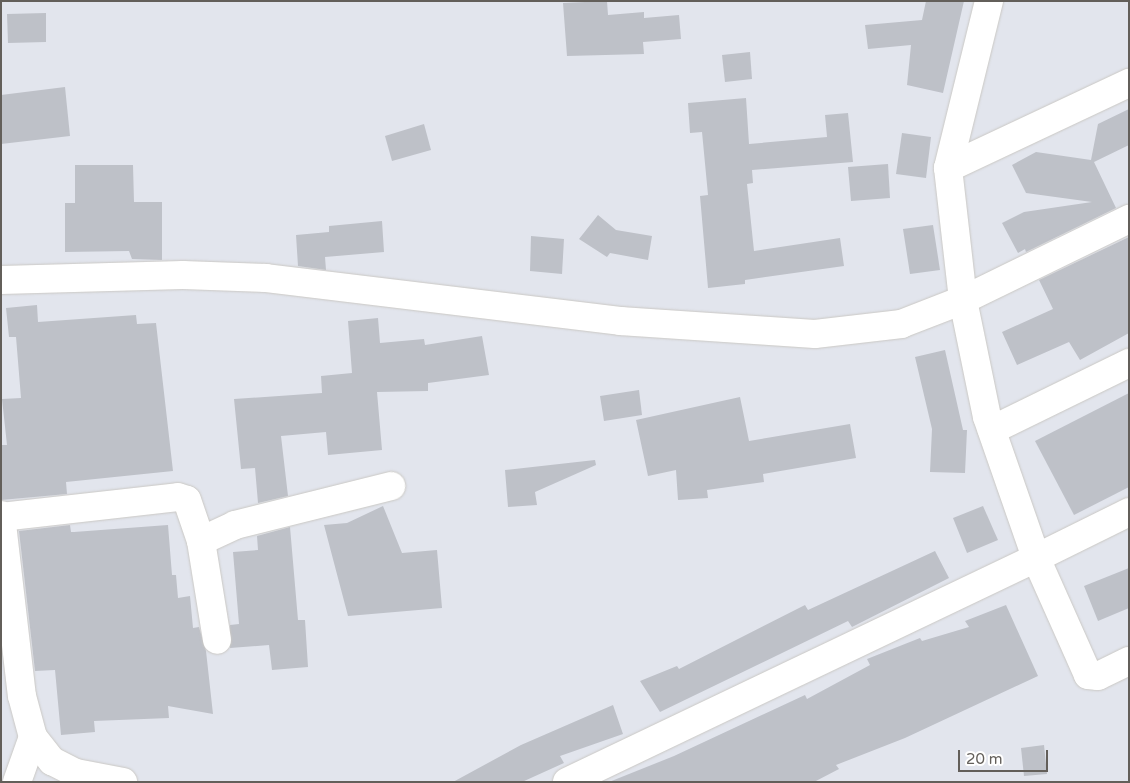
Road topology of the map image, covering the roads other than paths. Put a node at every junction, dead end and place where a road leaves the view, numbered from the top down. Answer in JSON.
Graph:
{"nodes":[{"id":1,"x":989,"y":1,"type":"edge"},
{"id":2,"x":1129,"y":83,"type":"edge"},
{"id":3,"x":948,"y":168,"type":"junction"},
{"id":4,"x":1129,"y":219,"type":"edge"},
{"id":5,"x":1,"y":280,"type":"edge"},
{"id":6,"x":963,"y":300,"type":"junction"},
{"id":7,"x":1129,"y":362,"type":"edge"},
{"id":8,"x":992,"y":430,"type":"junction"},
{"id":9,"x":391,"y":486,"type":"dead end"},
{"id":10,"x":1129,"y":512,"type":"edge"},
{"id":11,"x":1,"y":517,"type":"edge"},
{"id":12,"x":201,"y":541,"type":"junction"},
{"id":13,"x":1036,"y":558,"type":"junction"},
{"id":14,"x":217,"y":640,"type":"dead end"},
{"id":15,"x":1129,"y":661,"type":"edge"},
{"id":16,"x":33,"y":736,"type":"junction"},
{"id":17,"x":17,"y":782,"type":"edge"},
{"id":18,"x":124,"y":782,"type":"edge"},
{"id":19,"x":567,"y":782,"type":"edge"}],
"edges":[{"from":1,"to":3,"type":"street"},
{"from":2,"to":3,"type":"street"},
{"from":3,"to":6,"type":"street"},
{"from":4,"to":6,"type":"street"},
{"from":5,"to":6,"type":"street"},
{"from":6,"to":8,"type":"street"},
{"from":7,"to":8,"type":"street"},
{"from":8,"to":13,"type":"street"},
{"from":9,"to":12,"type":"street"},
{"from":10,"to":13,"type":"street"},
{"from":11,"to":12,"type":"street"},
{"from":11,"to":16,"type":"street"},
{"from":12,"to":14,"type":"street"},
{"from":13,"to":15,"type":"street"},
{"from":13,"to":19,"type":"street"},
{"from":16,"to":17,"type":"street"},
{"from":16,"to":18,"type":"street"}]}
